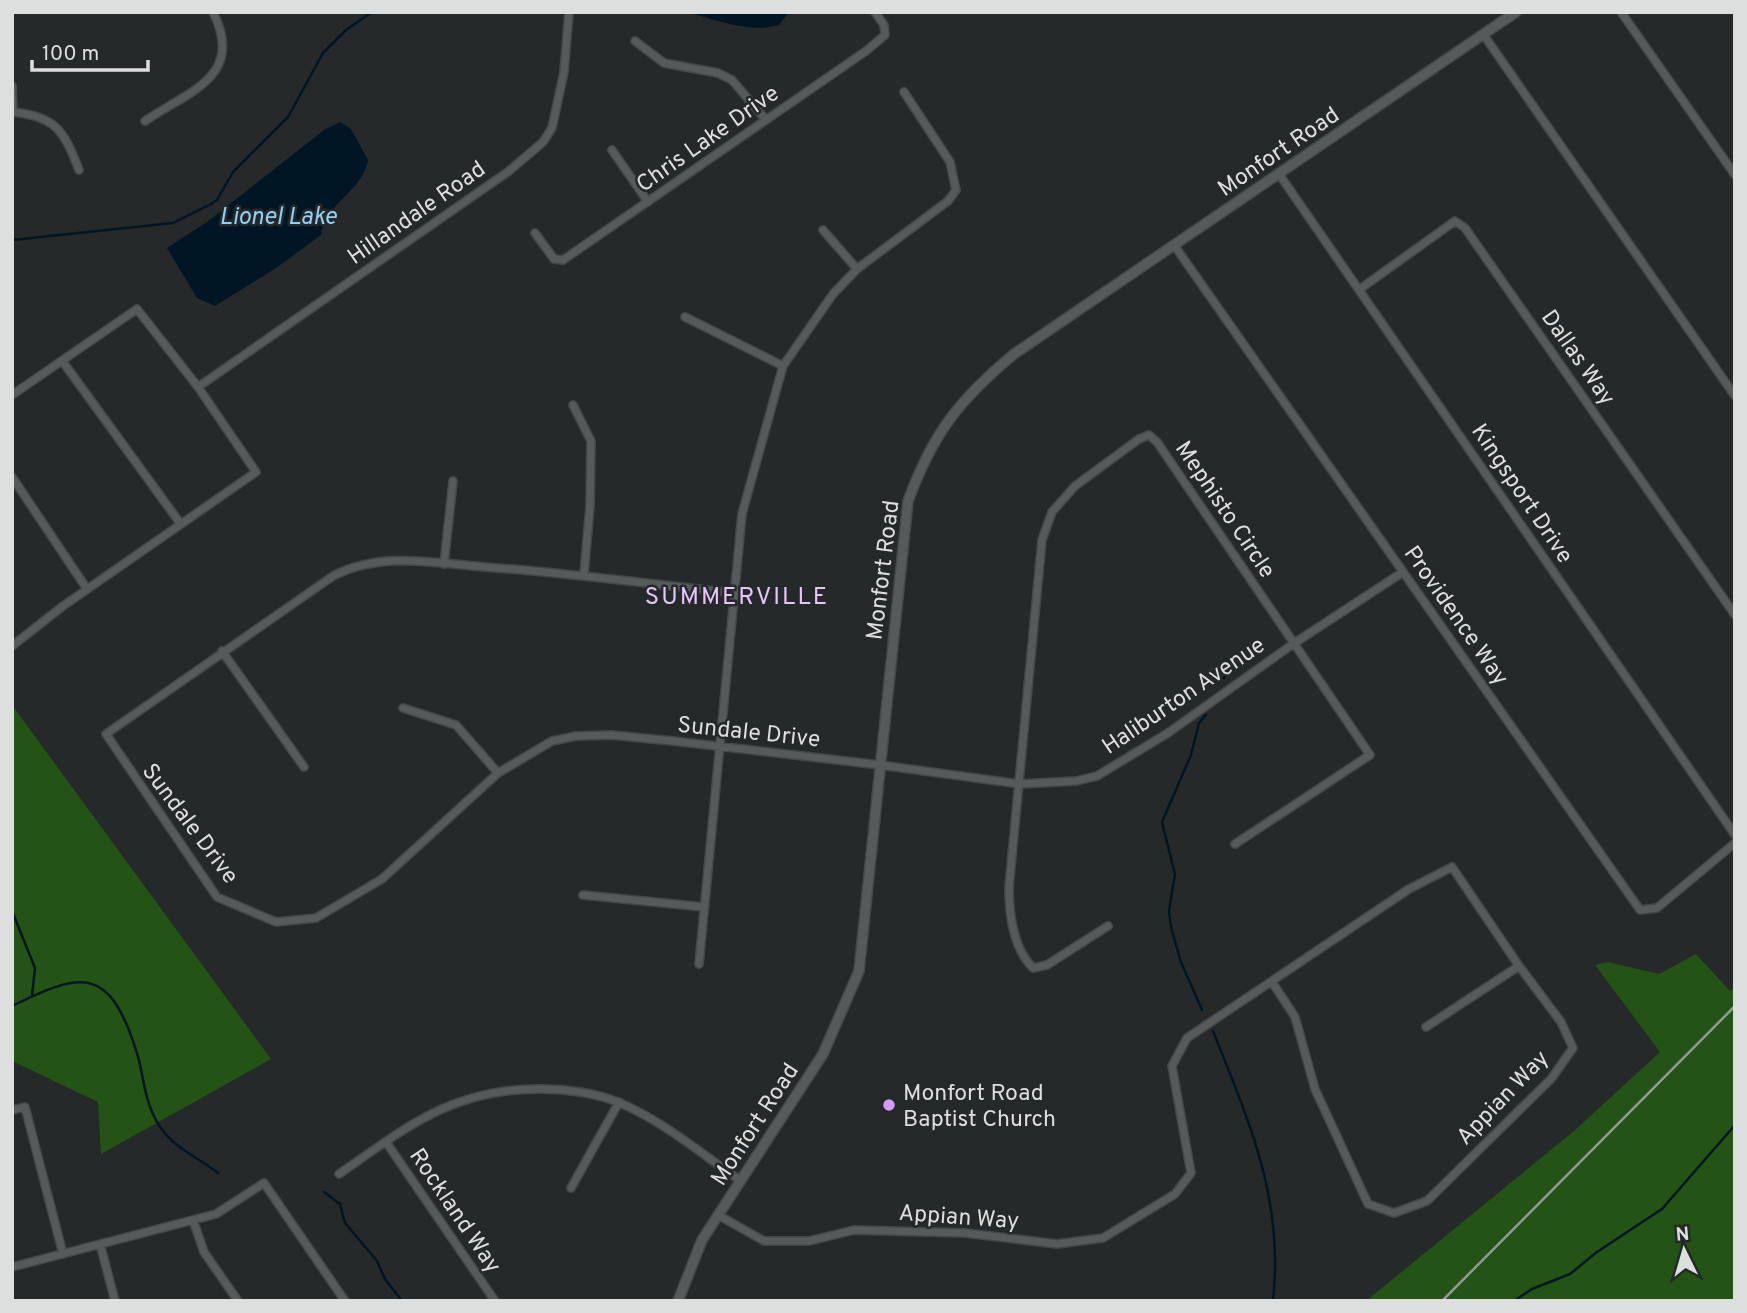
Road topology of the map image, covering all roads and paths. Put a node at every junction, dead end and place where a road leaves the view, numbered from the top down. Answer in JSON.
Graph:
{"nodes":[{"id":1,"x":213,"y":12,"type":"edge"},
{"id":2,"x":569,"y":12,"type":"edge"},
{"id":3,"x":875,"y":12,"type":"edge"},
{"id":4,"x":1516,"y":12,"type":"edge"},
{"id":5,"x":1621,"y":12,"type":"edge"},
{"id":6,"x":1483,"y":34,"type":"junction"},
{"id":7,"x":635,"y":41,"type":"dead end"},
{"id":8,"x":12,"y":86,"type":"edge"},
{"id":9,"x":904,"y":92,"type":"dead end"},
{"id":10,"x":12,"y":112,"type":"edge"},
{"id":11,"x":766,"y":120,"type":"junction"},
{"id":12,"x":145,"y":121,"type":"dead end"},
{"id":13,"x":612,"y":150,"type":"dead end"},
{"id":14,"x":79,"y":170,"type":"dead end"},
{"id":15,"x":1279,"y":174,"type":"junction"},
{"id":16,"x":1735,"y":175,"type":"edge"},
{"id":17,"x":648,"y":202,"type":"junction"},
{"id":18,"x":823,"y":230,"type":"dead end"},
{"id":19,"x":535,"y":233,"type":"dead end"},
{"id":20,"x":1174,"y":245,"type":"junction"},
{"id":21,"x":857,"y":269,"type":"junction"},
{"id":22,"x":1360,"y":289,"type":"junction"},
{"id":23,"x":685,"y":317,"type":"dead end"},
{"id":24,"x":63,"y":362,"type":"junction"},
{"id":25,"x":783,"y":366,"type":"junction"},
{"id":26,"x":198,"y":387,"type":"junction"},
{"id":27,"x":12,"y":396,"type":"edge"},
{"id":28,"x":1735,"y":396,"type":"edge"},
{"id":29,"x":573,"y":405,"type":"dead end"},
{"id":30,"x":12,"y":477,"type":"edge"},
{"id":31,"x":453,"y":481,"type":"dead end"},
{"id":32,"x":180,"y":523,"type":"junction"},
{"id":33,"x":444,"y":564,"type":"junction"},
{"id":34,"x":1403,"y":572,"type":"junction"},
{"id":35,"x":584,"y":574,"type":"junction"},
{"id":36,"x":87,"y":589,"type":"junction"},
{"id":37,"x":734,"y":593,"type":"junction"},
{"id":38,"x":1735,"y":615,"type":"edge"},
{"id":39,"x":1293,"y":644,"type":"junction"},
{"id":40,"x":12,"y":646,"type":"edge"},
{"id":41,"x":222,"y":651,"type":"junction"},
{"id":42,"x":403,"y":708,"type":"dead end"},
{"id":43,"x":720,"y":747,"type":"junction"},
{"id":44,"x":880,"y":765,"type":"junction"},
{"id":45,"x":304,"y":767,"type":"dead end"},
{"id":46,"x":498,"y":773,"type":"junction"},
{"id":47,"x":1020,"y":785,"type":"junction"},
{"id":48,"x":1735,"y":835,"type":"edge"},
{"id":49,"x":1735,"y":843,"type":"edge"},
{"id":50,"x":1235,"y":844,"type":"dead end"},
{"id":51,"x":583,"y":895,"type":"dead end"},
{"id":52,"x":704,"y":907,"type":"junction"},
{"id":53,"x":1108,"y":926,"type":"dead end"},
{"id":54,"x":698,"y":964,"type":"dead end"},
{"id":55,"x":1519,"y":966,"type":"junction"},
{"id":56,"x":1272,"y":982,"type":"junction"},
{"id":57,"x":1426,"y":1027,"type":"dead end"},
{"id":58,"x":619,"y":1102,"type":"junction"},
{"id":59,"x":12,"y":1110,"type":"edge"},
{"id":60,"x":386,"y":1142,"type":"junction"},
{"id":61,"x":339,"y":1174,"type":"dead end"},
{"id":62,"x":741,"y":1181,"type":"junction"},
{"id":63,"x":571,"y":1188,"type":"dead end"},
{"id":64,"x":718,"y":1215,"type":"junction"},
{"id":65,"x":193,"y":1220,"type":"junction"},
{"id":66,"x":100,"y":1244,"type":"junction"},
{"id":67,"x":63,"y":1254,"type":"junction"},
{"id":68,"x":12,"y":1267,"type":"edge"},
{"id":69,"x":115,"y":1301,"type":"edge"},
{"id":70,"x":238,"y":1301,"type":"edge"},
{"id":71,"x":345,"y":1301,"type":"edge"},
{"id":72,"x":495,"y":1301,"type":"edge"},
{"id":73,"x":678,"y":1301,"type":"edge"}],
"edges":[{"from":1,"to":12,"type":"street"},
{"from":2,"to":26,"type":"street","name":"Hillandale Road"},
{"from":3,"to":11,"type":"street","name":"Chris Lake Drive"},
{"from":4,"to":6,"type":"street","name":"Monfort Road"},
{"from":5,"to":16,"type":"street"},
{"from":6,"to":15,"type":"street","name":"Monfort Road"},
{"from":6,"to":28,"type":"street"},
{"from":7,"to":11,"type":"street"},
{"from":8,"to":10,"type":"street"},
{"from":9,"to":21,"type":"street"},
{"from":10,"to":14,"type":"street"},
{"from":11,"to":17,"type":"street","name":"Chris Lake Drive"},
{"from":13,"to":17,"type":"street"},
{"from":15,"to":20,"type":"street","name":"Monfort Road"},
{"from":15,"to":22,"type":"street","name":"Kingsport Drive"},
{"from":17,"to":19,"type":"street","name":"Chris Lake Drive"},
{"from":18,"to":21,"type":"street"},
{"from":20,"to":34,"type":"street","name":"Providence Way"},
{"from":20,"to":44,"type":"street","name":"Monfort Road"},
{"from":21,"to":25,"type":"street"},
{"from":22,"to":38,"type":"street","name":"Dallas Way"},
{"from":22,"to":48,"type":"street","name":"Kingsport Drive"},
{"from":23,"to":25,"type":"street"},
{"from":24,"to":26,"type":"street"},
{"from":24,"to":27,"type":"street"},
{"from":24,"to":32,"type":"street"},
{"from":25,"to":37,"type":"street"},
{"from":26,"to":32,"type":"street"},
{"from":29,"to":35,"type":"street"},
{"from":30,"to":36,"type":"street"},
{"from":31,"to":33,"type":"street"},
{"from":32,"to":36,"type":"street"},
{"from":33,"to":35,"type":"street","name":"Sundale Drive"},
{"from":33,"to":41,"type":"street","name":"Sundale Drive"},
{"from":34,"to":39,"type":"street","name":"Haliburton Avenue"},
{"from":34,"to":49,"type":"street","name":"Providence Way"},
{"from":35,"to":37,"type":"street","name":"Sundale Drive"},
{"from":36,"to":40,"type":"street"},
{"from":37,"to":43,"type":"street"},
{"from":39,"to":47,"type":"street","name":"Haliburton Avenue"},
{"from":39,"to":47,"type":"street","name":"Mephisto Circle"},
{"from":39,"to":50,"type":"street","name":"Mephisto Circle"},
{"from":41,"to":45,"type":"street"},
{"from":41,"to":46,"type":"street","name":"Sundale Drive"},
{"from":42,"to":46,"type":"street"},
{"from":43,"to":44,"type":"street","name":"Sundale Drive"},
{"from":43,"to":46,"type":"street","name":"Sundale Drive"},
{"from":43,"to":52,"type":"street"},
{"from":44,"to":47,"type":"street","name":"Haliburton Avenue"},
{"from":44,"to":62,"type":"street","name":"Monfort Road"},
{"from":47,"to":53,"type":"street","name":"Mephisto Circle"},
{"from":51,"to":52,"type":"street"},
{"from":52,"to":54,"type":"street"},
{"from":55,"to":56,"type":"street","name":"Appian Way"},
{"from":55,"to":56,"type":"street","name":"Appian Way"},
{"from":55,"to":57,"type":"street"},
{"from":56,"to":64,"type":"street","name":"Appian Way"},
{"from":58,"to":60,"type":"street"},
{"from":58,"to":62,"type":"street"},
{"from":58,"to":63,"type":"street"},
{"from":59,"to":67,"type":"street"},
{"from":60,"to":61,"type":"street"},
{"from":60,"to":72,"type":"street","name":"Rockland Way"},
{"from":62,"to":64,"type":"street","name":"Monfort Road"},
{"from":64,"to":73,"type":"street","name":"Monfort Road"},
{"from":65,"to":66,"type":"street"},
{"from":65,"to":70,"type":"street"},
{"from":65,"to":71,"type":"street"},
{"from":66,"to":67,"type":"street"},
{"from":66,"to":69,"type":"street"},
{"from":67,"to":68,"type":"street"}]}
